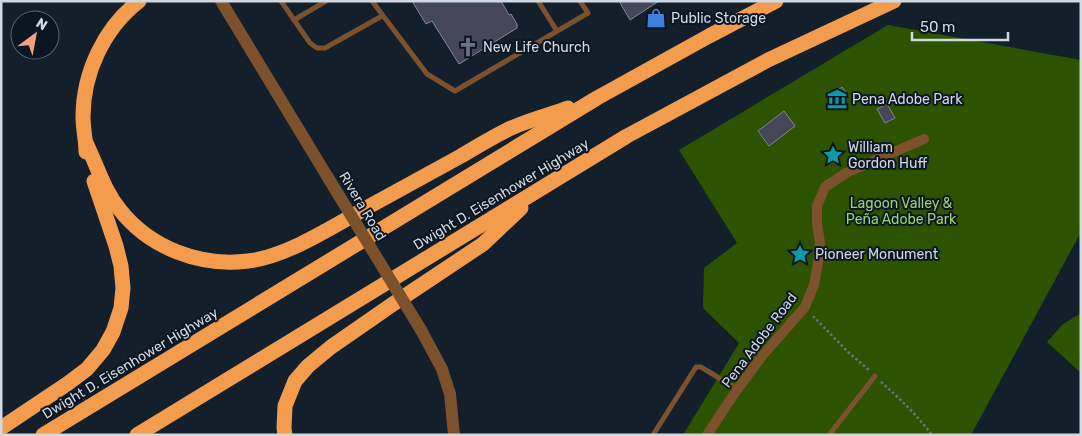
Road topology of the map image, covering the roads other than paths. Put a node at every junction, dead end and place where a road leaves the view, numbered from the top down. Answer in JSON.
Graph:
{"nodes":[{"id":1,"x":139,"y":1,"type":"edge"},
{"id":2,"x":221,"y":1,"type":"edge"},
{"id":3,"x":281,"y":1,"type":"edge"},
{"id":4,"x":326,"y":1,"type":"edge"},
{"id":5,"x":372,"y":1,"type":"edge"},
{"id":6,"x":538,"y":1,"type":"edge"},
{"id":7,"x":580,"y":1,"type":"edge"},
{"id":8,"x":776,"y":1,"type":"edge"},
{"id":9,"x":894,"y":1,"type":"edge"},
{"id":10,"x":382,"y":16,"type":"junction"},
{"id":11,"x":294,"y":20,"type":"junction"},
{"id":12,"x":557,"y":31,"type":"junction"},
{"id":13,"x":597,"y":98,"type":"junction"},
{"id":14,"x":924,"y":139,"type":"dead end"},
{"id":15,"x":86,"y":142,"type":"junction"},
{"id":16,"x":542,"y":187,"type":"junction"},
{"id":17,"x":875,"y":376,"type":"dead end"},
{"id":18,"x":738,"y":390,"type":"junction"},
{"id":19,"x":1,"y":428,"type":"edge"},
{"id":20,"x":43,"y":435,"type":"edge"},
{"id":21,"x":136,"y":435,"type":"edge"},
{"id":22,"x":285,"y":435,"type":"edge"},
{"id":23,"x":454,"y":435,"type":"edge"},
{"id":24,"x":653,"y":435,"type":"edge"},
{"id":25,"x":707,"y":435,"type":"edge"},
{"id":26,"x":829,"y":435,"type":"edge"}],
"edges":[{"from":1,"to":15,"type":"highway"},
{"from":2,"to":23,"type":"street","name":"Rivera Road","bridge":true},
{"from":3,"to":11,"type":"lane"},
{"from":4,"to":11,"type":"lane"},
{"from":5,"to":10,"type":"lane"},
{"from":6,"to":12,"type":"lane"},
{"from":7,"to":12,"type":"lane"},
{"from":8,"to":13,"type":"highway","name":"Dwight D. Eisenhower Highway"},
{"from":9,"to":16,"type":"highway","name":"Dwight D. Eisenhower Highway"},
{"from":10,"to":11,"type":"lane"},
{"from":10,"to":12,"type":"lane"},
{"from":13,"to":15,"type":"highway"},
{"from":13,"to":20,"type":"highway","name":"Dwight D. Eisenhower Highway"},
{"from":14,"to":18,"type":"street","name":"Pena Adobe Road"},
{"from":15,"to":19,"type":"highway"},
{"from":16,"to":21,"type":"highway","name":"Dwight D. Eisenhower Highway"},
{"from":16,"to":22,"type":"highway"},
{"from":17,"to":26,"type":"lane"},
{"from":18,"to":24,"type":"lane"},
{"from":18,"to":25,"type":"street","name":"Pena Adobe Road"}]}
